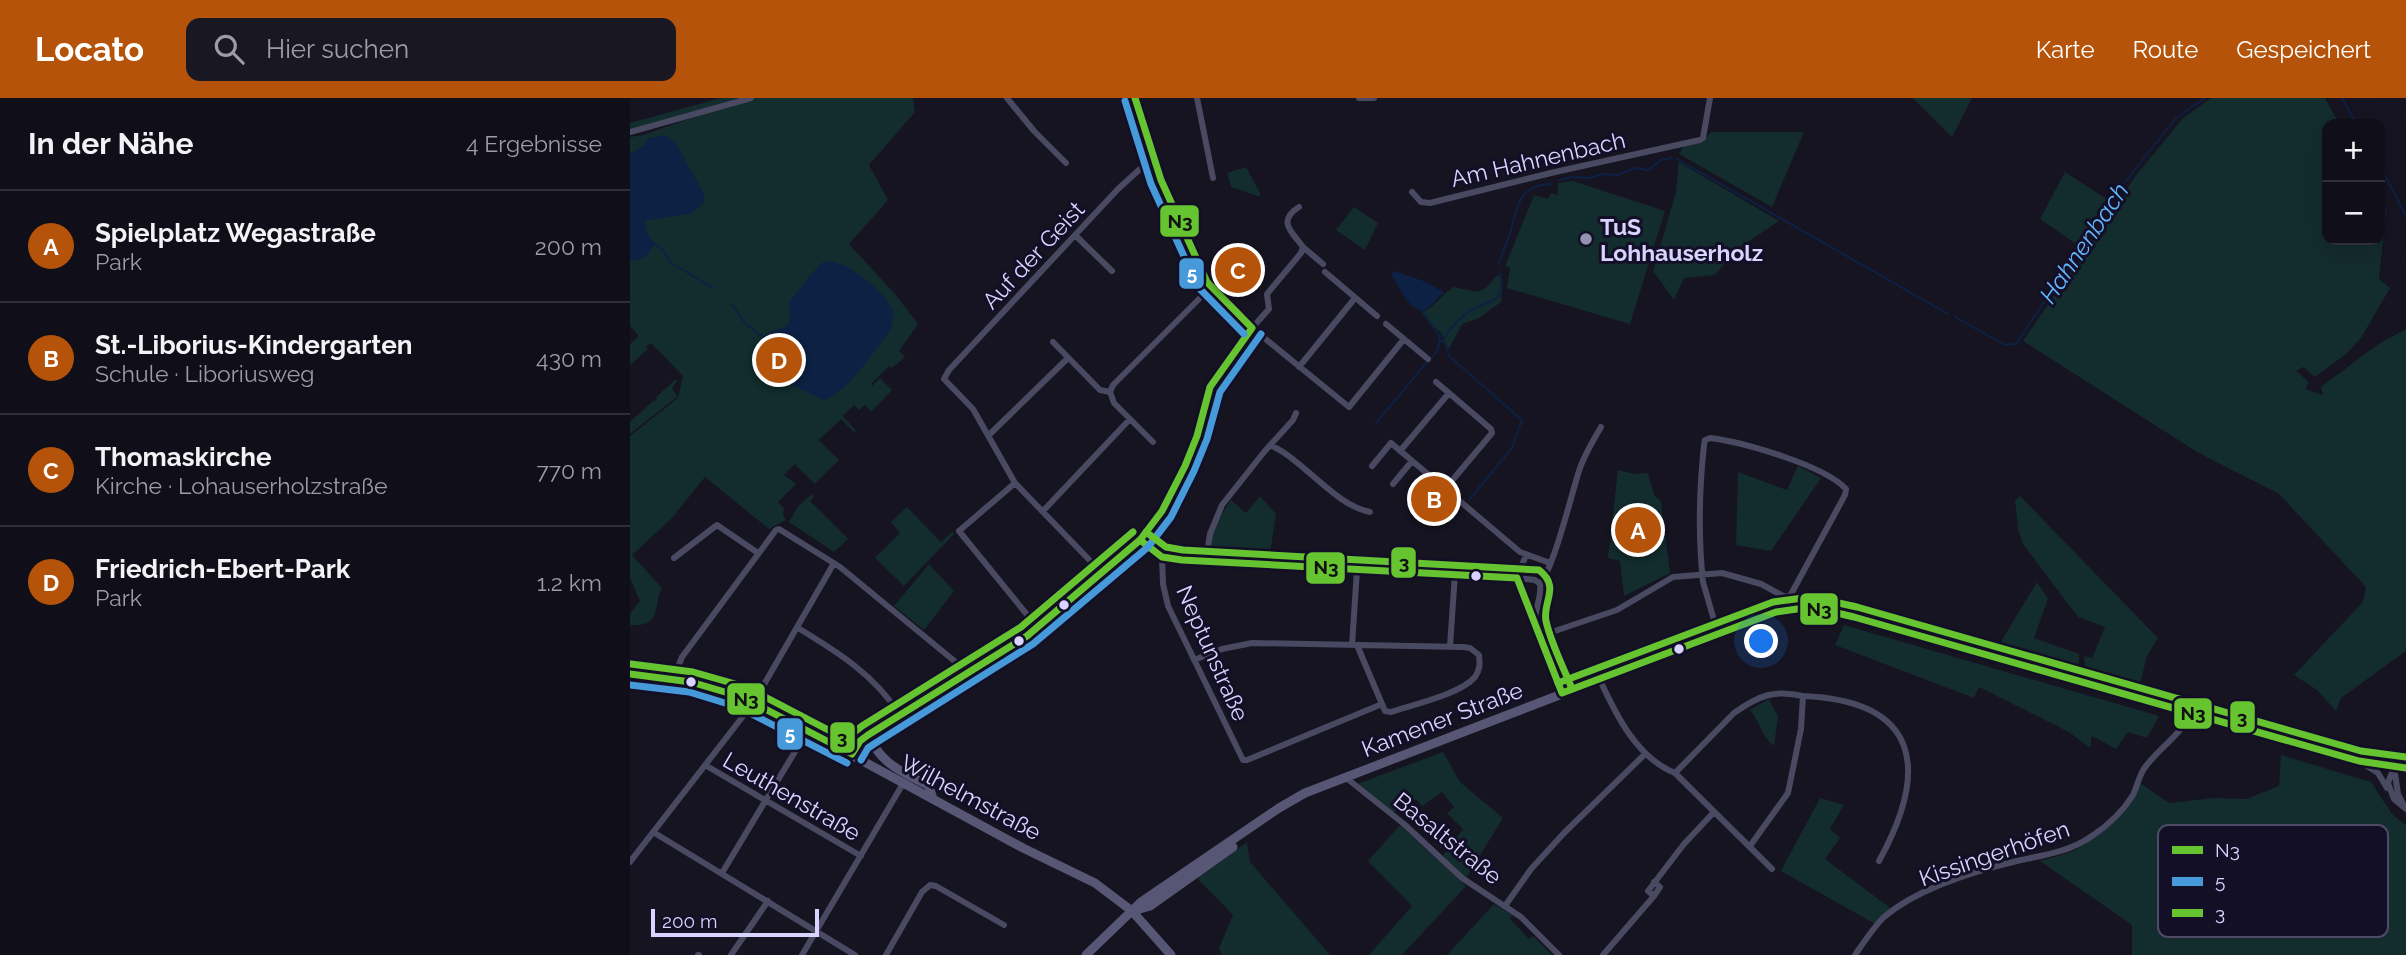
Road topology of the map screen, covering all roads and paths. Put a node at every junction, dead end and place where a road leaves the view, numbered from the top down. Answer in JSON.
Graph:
{"nodes":[{"id":1,"x":751,"y":98,"type":"edge"},
{"id":2,"x":1007,"y":98,"type":"edge"},
{"id":3,"x":1135,"y":98,"type":"edge"},
{"id":4,"x":1197,"y":98,"type":"edge"},
{"id":5,"x":1359,"y":98,"type":"edge"},
{"id":6,"x":1374,"y":98,"type":"edge"},
{"id":7,"x":1710,"y":98,"type":"edge"},
{"id":8,"x":630,"y":132,"type":"edge"},
{"id":9,"x":1154,"y":160,"type":"junction"},
{"id":10,"x":1066,"y":163,"type":"dead end"},
{"id":11,"x":1213,"y":178,"type":"dead end"},
{"id":12,"x":1412,"y":191,"type":"dead end"},
{"id":13,"x":1299,"y":207,"type":"dead end"},
{"id":14,"x":1075,"y":235,"type":"junction"},
{"id":15,"x":1303,"y":247,"type":"junction"},
{"id":16,"x":1323,"y":264,"type":"dead end"},
{"id":17,"x":1112,"y":271,"type":"dead end"},
{"id":18,"x":1325,"y":272,"type":"dead end"},
{"id":19,"x":1210,"y":288,"type":"junction"},
{"id":20,"x":1355,"y":298,"type":"junction"},
{"id":21,"x":1377,"y":316,"type":"dead end"},
{"id":22,"x":1386,"y":324,"type":"dead end"},
{"id":23,"x":1252,"y":328,"type":"junction"},
{"id":24,"x":1404,"y":339,"type":"junction"},
{"id":25,"x":1053,"y":342,"type":"dead end"},
{"id":26,"x":1068,"y":358,"type":"junction"},
{"id":27,"x":1428,"y":359,"type":"dead end"},
{"id":28,"x":1299,"y":367,"type":"junction"},
{"id":29,"x":1436,"y":382,"type":"dead end"},
{"id":30,"x":1110,"y":392,"type":"junction"},
{"id":31,"x":1448,"y":393,"type":"junction"},
{"id":32,"x":1296,"y":413,"type":"dead end"},
{"id":33,"x":1130,"y":419,"type":"junction"},
{"id":34,"x":1601,"y":427,"type":"dead end"},
{"id":35,"x":989,"y":435,"type":"junction"},
{"id":36,"x":1153,"y":442,"type":"dead end"},
{"id":37,"x":1270,"y":446,"type":"junction"},
{"id":38,"x":1400,"y":451,"type":"junction"},
{"id":39,"x":1412,"y":461,"type":"junction"},
{"id":40,"x":1372,"y":466,"type":"dead end"},
{"id":41,"x":1015,"y":483,"type":"junction"},
{"id":42,"x":1393,"y":484,"type":"dead end"},
{"id":43,"x":1445,"y":489,"type":"junction"},
{"id":44,"x":1043,"y":511,"type":"junction"},
{"id":45,"x":1370,"y":512,"type":"dead end"},
{"id":46,"x":1139,"y":540,"type":"junction"},
{"id":47,"x":758,"y":553,"type":"junction"},
{"id":48,"x":1526,"y":555,"type":"junction"},
{"id":49,"x":1162,"y":557,"type":"junction"},
{"id":50,"x":674,"y":558,"type":"dead end"},
{"id":51,"x":1206,"y":560,"type":"junction"},
{"id":52,"x":834,"y":563,"type":"junction"},
{"id":53,"x":1550,"y":563,"type":"junction"},
{"id":54,"x":1357,"y":570,"type":"junction"},
{"id":55,"x":1102,"y":573,"type":"junction"},
{"id":56,"x":1455,"y":574,"type":"junction"},
{"id":57,"x":1702,"y":574,"type":"junction"},
{"id":58,"x":1517,"y":578,"type":"junction"},
{"id":59,"x":1540,"y":584,"type":"junction"},
{"id":60,"x":1535,"y":621,"type":"junction"},
{"id":61,"x":1037,"y":627,"type":"junction"},
{"id":62,"x":798,"y":628,"type":"junction"},
{"id":63,"x":1718,"y":634,"type":"junction"},
{"id":64,"x":1540,"y":636,"type":"junction"},
{"id":65,"x":1354,"y":645,"type":"junction"},
{"id":66,"x":1450,"y":646,"type":"junction"},
{"id":67,"x":1194,"y":660,"type":"junction"},
{"id":68,"x":969,"y":673,"type":"junction"},
{"id":69,"x":630,"y":674,"type":"edge"},
{"id":70,"x":673,"y":679,"type":"junction"},
{"id":71,"x":1600,"y":680,"type":"junction"},
{"id":72,"x":1562,"y":693,"type":"junction"},
{"id":73,"x":1803,"y":696,"type":"junction"},
{"id":74,"x":754,"y":702,"type":"junction"},
{"id":75,"x":1382,"y":704,"type":"junction"},
{"id":76,"x":2191,"y":713,"type":"junction"},
{"id":77,"x":899,"y":714,"type":"junction"},
{"id":78,"x":808,"y":730,"type":"junction"},
{"id":79,"x":868,"y":735,"type":"junction"},
{"id":80,"x":852,"y":754,"type":"junction"},
{"id":81,"x":1645,"y":754,"type":"junction"},
{"id":82,"x":2360,"y":761,"type":"junction"},
{"id":83,"x":705,"y":765,"type":"junction"},
{"id":84,"x":2394,"y":767,"type":"junction"},
{"id":85,"x":2406,"y":768,"type":"edge"},
{"id":86,"x":1675,"y":773,"type":"junction"},
{"id":87,"x":1345,"y":777,"type":"junction"},
{"id":88,"x":904,"y":782,"type":"junction"},
{"id":89,"x":2391,"y":795,"type":"junction"},
{"id":90,"x":933,"y":799,"type":"junction"},
{"id":91,"x":765,"y":802,"type":"junction"},
{"id":92,"x":2406,"y":808,"type":"edge"},
{"id":93,"x":1714,"y":812,"type":"junction"},
{"id":94,"x":653,"y":832,"type":"junction"},
{"id":95,"x":1750,"y":846,"type":"junction"},
{"id":96,"x":861,"y":856,"type":"junction"},
{"id":97,"x":1879,"y":861,"type":"dead end"},
{"id":98,"x":630,"y":862,"type":"edge"},
{"id":99,"x":1772,"y":869,"type":"dead end"},
{"id":100,"x":722,"y":873,"type":"junction"},
{"id":101,"x":768,"y":901,"type":"junction"},
{"id":102,"x":1505,"y":906,"type":"junction"},
{"id":103,"x":1132,"y":911,"type":"junction"},
{"id":104,"x":1004,"y":925,"type":"dead end"},
{"id":105,"x":817,"y":931,"type":"junction"},
{"id":106,"x":731,"y":955,"type":"edge"},
{"id":107,"x":802,"y":955,"type":"edge"},
{"id":108,"x":855,"y":955,"type":"edge"},
{"id":109,"x":886,"y":955,"type":"edge"},
{"id":110,"x":1086,"y":955,"type":"edge"},
{"id":111,"x":1171,"y":955,"type":"edge"},
{"id":112,"x":1559,"y":955,"type":"edge"},
{"id":113,"x":1603,"y":955,"type":"edge"},
{"id":114,"x":1855,"y":955,"type":"edge"}],
"edges":[{"from":1,"to":8,"type":"street"},
{"from":2,"to":10,"type":"street"},
{"from":3,"to":9,"type":"main road"},
{"from":4,"to":11,"type":"street"},
{"from":5,"to":6,"type":"street"},
{"from":7,"to":12,"type":"street","name":"Am Hahnenbach"},
{"from":9,"to":14,"type":"street","name":"Auf der Geist"},
{"from":9,"to":19,"type":"main road"},
{"from":13,"to":15,"type":"street"},
{"from":14,"to":17,"type":"street"},
{"from":14,"to":35,"type":"street","name":"Auf der Geist"},
{"from":15,"to":16,"type":"street"},
{"from":15,"to":23,"type":"street"},
{"from":18,"to":20,"type":"street"},
{"from":19,"to":23,"type":"main road"},
{"from":19,"to":30,"type":"street"},
{"from":20,"to":21,"type":"street"},
{"from":20,"to":28,"type":"street"},
{"from":22,"to":24,"type":"street"},
{"from":23,"to":28,"type":"street"},
{"from":23,"to":46,"type":"main road"},
{"from":24,"to":27,"type":"street"},
{"from":24,"to":28,"type":"street"},
{"from":25,"to":26,"type":"street"},
{"from":26,"to":30,"type":"street"},
{"from":26,"to":35,"type":"street"},
{"from":29,"to":31,"type":"street"},
{"from":30,"to":33,"type":"street"},
{"from":31,"to":38,"type":"street"},
{"from":31,"to":43,"type":"street"},
{"from":32,"to":37,"type":"street"},
{"from":33,"to":36,"type":"street"},
{"from":33,"to":44,"type":"street"},
{"from":34,"to":53,"type":"street"},
{"from":35,"to":41,"type":"street"},
{"from":37,"to":45,"type":"street"},
{"from":37,"to":51,"type":"street"},
{"from":38,"to":39,"type":"street"},
{"from":38,"to":40,"type":"street"},
{"from":39,"to":42,"type":"street"},
{"from":39,"to":43,"type":"street"},
{"from":41,"to":44,"type":"street"},
{"from":41,"to":61,"type":"street"},
{"from":43,"to":48,"type":"street"},
{"from":44,"to":55,"type":"street"},
{"from":46,"to":49,"type":"street"},
{"from":46,"to":55,"type":"main road"},
{"from":47,"to":50,"type":"street"},
{"from":47,"to":52,"type":"street"},
{"from":47,"to":70,"type":"street"},
{"from":48,"to":53,"type":"street"},
{"from":48,"to":58,"type":"street"},
{"from":49,"to":51,"type":"street"},
{"from":49,"to":67,"type":"street","name":"Neptunstraße"},
{"from":51,"to":54,"type":"street"},
{"from":52,"to":62,"type":"street"},
{"from":52,"to":68,"type":"street"},
{"from":53,"to":59,"type":"street"},
{"from":54,"to":56,"type":"street"},
{"from":54,"to":65,"type":"street"},
{"from":55,"to":61,"type":"main road"},
{"from":56,"to":58,"type":"street"},
{"from":56,"to":66,"type":"street"},
{"from":57,"to":57,"type":"street"},
{"from":57,"to":63,"type":"street"},
{"from":57,"to":64,"type":"street"},
{"from":58,"to":59,"type":"street"},
{"from":58,"to":60,"type":"street"},
{"from":59,"to":60,"type":"street"},
{"from":60,"to":64,"type":"street"},
{"from":61,"to":68,"type":"main road"},
{"from":62,"to":74,"type":"street"},
{"from":62,"to":77,"type":"street"},
{"from":63,"to":71,"type":"main road","name":"Kamener Straße"},
{"from":63,"to":76,"type":"main road","name":"Kamener Straße"},
{"from":64,"to":72,"type":"street"},
{"from":65,"to":66,"type":"street"},
{"from":65,"to":67,"type":"street"},
{"from":65,"to":75,"type":"street"},
{"from":66,"to":75,"type":"street"},
{"from":67,"to":75,"type":"street","name":"Neptunstraße"},
{"from":68,"to":77,"type":"main road"},
{"from":69,"to":70,"type":"main road","name":"Wilhelmstraße"},
{"from":70,"to":74,"type":"main road","name":"Wilhelmstraße"},
{"from":71,"to":72,"type":"main road","name":"Kamener Straße"},
{"from":71,"to":81,"type":"street"},
{"from":72,"to":87,"type":"main road","name":"Kamener Straße"},
{"from":73,"to":86,"type":"street"},
{"from":73,"to":95,"type":"street"},
{"from":73,"to":97,"type":"street"},
{"from":74,"to":78,"type":"main road","name":"Wilhelmstraße"},
{"from":74,"to":83,"type":"street"},
{"from":76,"to":82,"type":"main road","name":"Kamener Straße"},
{"from":76,"to":114,"type":"street","name":"Kissingerhöfen"},
{"from":77,"to":79,"type":"main road"},
{"from":78,"to":80,"type":"main road","name":"Wilhelmstraße"},
{"from":78,"to":91,"type":"street"},
{"from":79,"to":80,"type":"main road"},
{"from":79,"to":90,"type":"main road"},
{"from":80,"to":88,"type":"main road","name":"Wilhelmstraße"},
{"from":81,"to":86,"type":"street"},
{"from":81,"to":102,"type":"street"},
{"from":82,"to":84,"type":"main road","name":"Kamener Straße"},
{"from":82,"to":89,"type":"street"},
{"from":83,"to":91,"type":"street","name":"Leuthenstraße"},
{"from":83,"to":94,"type":"street"},
{"from":84,"to":85,"type":"main road","name":"Kamener Straße"},
{"from":84,"to":89,"type":"street"},
{"from":84,"to":92,"type":"street"},
{"from":86,"to":93,"type":"street"},
{"from":87,"to":102,"type":"street","name":"Basaltstraße"},
{"from":87,"to":103,"type":"main road","name":"Kamener Straße"},
{"from":88,"to":90,"type":"main road","name":"Wilhelmstraße"},
{"from":88,"to":96,"type":"street"},
{"from":89,"to":92,"type":"street"},
{"from":90,"to":103,"type":"main road","name":"Wilhelmstraße"},
{"from":91,"to":96,"type":"street","name":"Leuthenstraße"},
{"from":91,"to":100,"type":"street"},
{"from":93,"to":95,"type":"street"},
{"from":93,"to":113,"type":"street"},
{"from":94,"to":98,"type":"street"},
{"from":94,"to":100,"type":"street"},
{"from":95,"to":99,"type":"street"},
{"from":96,"to":105,"type":"street"},
{"from":100,"to":101,"type":"street"},
{"from":101,"to":105,"type":"street"},
{"from":101,"to":106,"type":"street"},
{"from":102,"to":112,"type":"street","name":"Basaltstraße"},
{"from":103,"to":110,"type":"main road","name":"Kamener Straße"},
{"from":103,"to":111,"type":"main road","name":"Wilhelmstraße"},
{"from":104,"to":109,"type":"street"},
{"from":105,"to":107,"type":"street"},
{"from":105,"to":108,"type":"street"}]}
